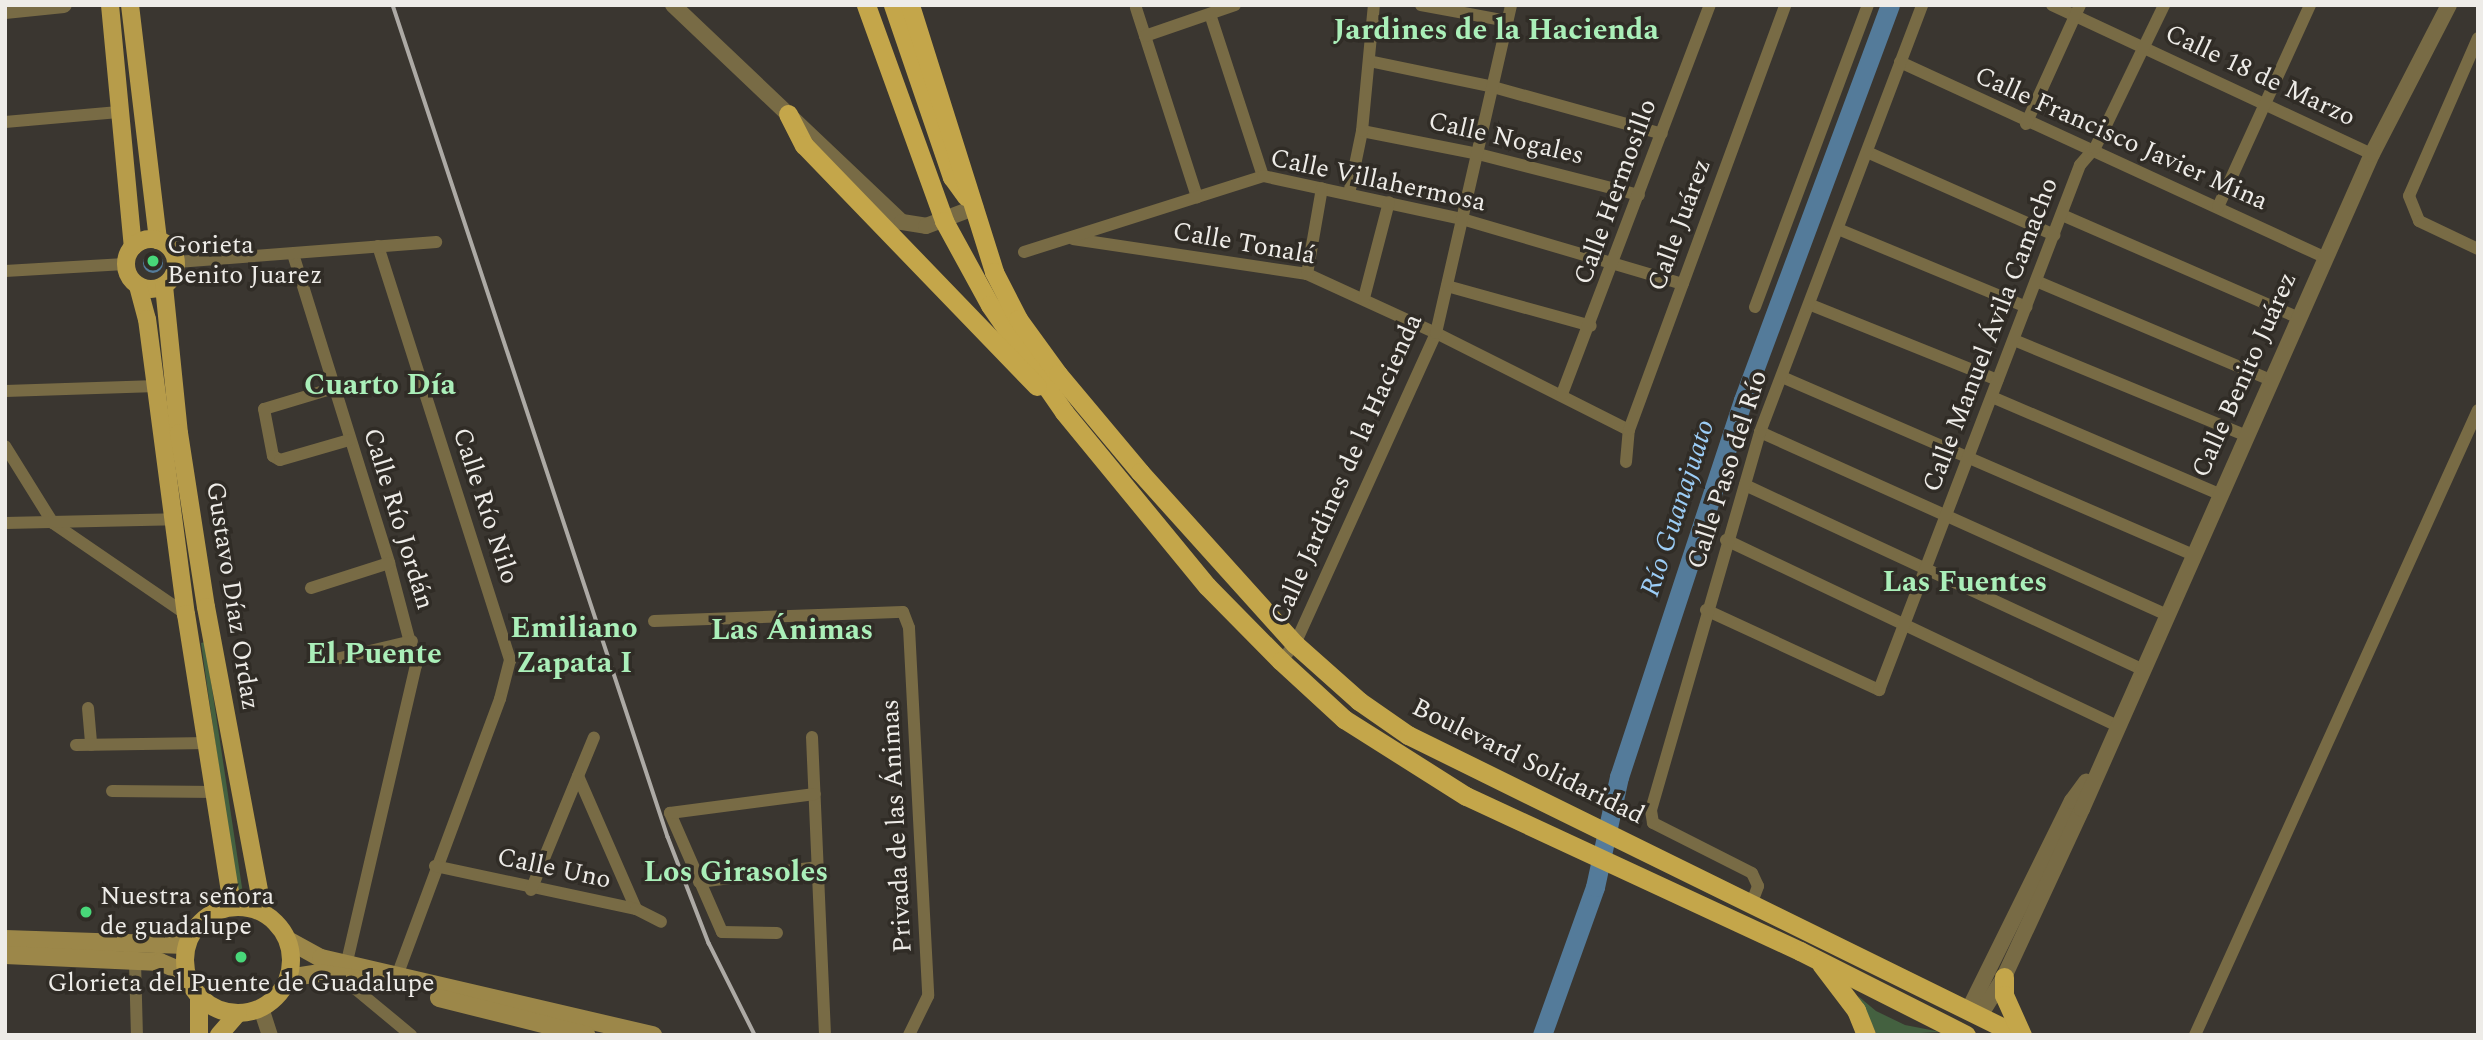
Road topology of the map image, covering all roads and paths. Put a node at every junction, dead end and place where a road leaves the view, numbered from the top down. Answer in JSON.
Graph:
{"nodes":[{"id":1,"x":110,"y":5,"type":"edge"},
{"id":2,"x":130,"y":5,"type":"edge"},
{"id":3,"x":673,"y":5,"type":"edge"},
{"id":4,"x":866,"y":5,"type":"edge"},
{"id":5,"x":893,"y":5,"type":"edge"},
{"id":6,"x":910,"y":5,"type":"edge"},
{"id":7,"x":1236,"y":5,"type":"edge"},
{"id":8,"x":1374,"y":5,"type":"edge"},
{"id":9,"x":1421,"y":5,"type":"edge"},
{"id":10,"x":1511,"y":5,"type":"edge"},
{"id":11,"x":1710,"y":5,"type":"edge"},
{"id":12,"x":1785,"y":5,"type":"edge"},
{"id":13,"x":1868,"y":5,"type":"edge"},
{"id":14,"x":1922,"y":5,"type":"edge"},
{"id":15,"x":2052,"y":5,"type":"edge"},
{"id":16,"x":2164,"y":5,"type":"edge"},
{"id":17,"x":2310,"y":5,"type":"edge"},
{"id":18,"x":2449,"y":5,"type":"edge"},
{"id":19,"x":54,"y":6,"type":"edge"},
{"id":20,"x":1136,"y":8,"type":"dead end"},
{"id":21,"x":5,"y":11,"type":"edge"},
{"id":22,"x":2078,"y":11,"type":"edge"},
{"id":23,"x":689,"y":13,"type":"edge"},
{"id":24,"x":1210,"y":14,"type":"junction"},
{"id":25,"x":1507,"y":21,"type":"junction"},
{"id":26,"x":1145,"y":36,"type":"junction"},
{"id":27,"x":2478,"y":38,"type":"edge"},
{"id":28,"x":2143,"y":46,"type":"junction"},
{"id":29,"x":1369,"y":61,"type":"junction"},
{"id":30,"x":1900,"y":62,"type":"junction"},
{"id":31,"x":1493,"y":87,"type":"junction"},
{"id":32,"x":2265,"y":104,"type":"junction"},
{"id":33,"x":119,"y":112,"type":"junction"},
{"id":34,"x":788,"y":114,"type":"junction"},
{"id":35,"x":5,"y":122,"type":"edge"},
{"id":36,"x":2026,"y":124,"type":"junction"},
{"id":37,"x":1362,"y":131,"type":"junction"},
{"id":38,"x":1662,"y":134,"type":"junction"},
{"id":39,"x":2091,"y":151,"type":"junction"},
{"id":40,"x":1867,"y":152,"type":"junction"},
{"id":41,"x":1478,"y":154,"type":"junction"},
{"id":42,"x":2372,"y":154,"type":"junction"},
{"id":43,"x":1263,"y":176,"type":"junction"},
{"id":44,"x":1322,"y":188,"type":"junction"},
{"id":45,"x":1349,"y":194,"type":"junction"},
{"id":46,"x":1639,"y":195,"type":"junction"},
{"id":47,"x":1197,"y":197,"type":"junction"},
{"id":48,"x":1389,"y":202,"type":"junction"},
{"id":49,"x":976,"y":207,"type":"junction"},
{"id":50,"x":2218,"y":207,"type":"junction"},
{"id":51,"x":2062,"y":215,"type":"junction"},
{"id":52,"x":1462,"y":219,"type":"junction"},
{"id":53,"x":944,"y":221,"type":"junction"},
{"id":54,"x":1838,"y":229,"type":"junction"},
{"id":55,"x":2054,"y":235,"type":"junction"},
{"id":56,"x":1069,"y":238,"type":"junction"},
{"id":57,"x":158,"y":240,"type":"junction"},
{"id":58,"x":436,"y":242,"type":"dead end"},
{"id":59,"x":378,"y":246,"type":"junction"},
{"id":60,"x":133,"y":247,"type":"junction"},
{"id":61,"x":2478,"y":249,"type":"edge"},
{"id":62,"x":1024,"y":252,"type":"dead end"},
{"id":63,"x":293,"y":254,"type":"junction"},
{"id":64,"x":2324,"y":257,"type":"junction"},
{"id":65,"x":177,"y":262,"type":"junction"},
{"id":66,"x":1614,"y":262,"type":"junction"},
{"id":67,"x":125,"y":264,"type":"junction"},
{"id":68,"x":5,"y":271,"type":"edge"},
{"id":69,"x":1307,"y":274,"type":"junction"},
{"id":70,"x":2036,"y":281,"type":"junction"},
{"id":71,"x":1683,"y":284,"type":"junction"},
{"id":72,"x":138,"y":286,"type":"junction"},
{"id":73,"x":164,"y":286,"type":"junction"},
{"id":74,"x":1447,"y":286,"type":"junction"},
{"id":75,"x":1364,"y":298,"type":"junction"},
{"id":76,"x":1811,"y":305,"type":"junction"},
{"id":77,"x":1755,"y":307,"type":"dead end"},
{"id":78,"x":2026,"y":307,"type":"junction"},
{"id":79,"x":2298,"y":317,"type":"junction"},
{"id":80,"x":1591,"y":326,"type":"junction"},
{"id":81,"x":1436,"y":332,"type":"junction"},
{"id":82,"x":2014,"y":340,"type":"junction"},
{"id":83,"x":1782,"y":377,"type":"junction"},
{"id":84,"x":1998,"y":380,"type":"junction"},
{"id":85,"x":2270,"y":380,"type":"junction"},
{"id":86,"x":157,"y":386,"type":"junction"},
{"id":87,"x":334,"y":388,"type":"junction"},
{"id":88,"x":5,"y":391,"type":"edge"},
{"id":89,"x":1562,"y":394,"type":"junction"},
{"id":90,"x":1992,"y":397,"type":"junction"},
{"id":91,"x":2478,"y":410,"type":"edge"},
{"id":92,"x":1064,"y":412,"type":"junction"},
{"id":93,"x":1629,"y":430,"type":"junction"},
{"id":94,"x":1760,"y":432,"type":"junction"},
{"id":95,"x":2245,"y":435,"type":"junction"},
{"id":96,"x":349,"y":440,"type":"junction"},
{"id":97,"x":5,"y":446,"type":"edge"},
{"id":98,"x":1969,"y":458,"type":"junction"},
{"id":99,"x":1626,"y":463,"type":"dead end"},
{"id":100,"x":1745,"y":485,"type":"junction"},
{"id":101,"x":2219,"y":494,"type":"junction"},
{"id":102,"x":1946,"y":515,"type":"junction"},
{"id":103,"x":175,"y":519,"type":"junction"},
{"id":104,"x":5,"y":523,"type":"edge"},
{"id":105,"x":53,"y":523,"type":"junction"},
{"id":106,"x":1726,"y":540,"type":"junction"},
{"id":107,"x":2192,"y":554,"type":"junction"},
{"id":108,"x":389,"y":563,"type":"junction"},
{"id":109,"x":1926,"y":569,"type":"junction"},
{"id":110,"x":311,"y":588,"type":"dead end"},
{"id":111,"x":1706,"y":610,"type":"junction"},
{"id":112,"x":186,"y":614,"type":"junction"},
{"id":113,"x":2165,"y":614,"type":"junction"},
{"id":114,"x":654,"y":621,"type":"dead end"},
{"id":115,"x":1904,"y":625,"type":"junction"},
{"id":116,"x":412,"y":640,"type":"junction"},
{"id":117,"x":1295,"y":644,"type":"junction"},
{"id":118,"x":336,"y":659,"type":"dead end"},
{"id":119,"x":1282,"y":660,"type":"junction"},
{"id":120,"x":2141,"y":669,"type":"junction"},
{"id":121,"x":88,"y":708,"type":"dead end"},
{"id":122,"x":2116,"y":725,"type":"junction"},
{"id":123,"x":594,"y":737,"type":"dead end"},
{"id":124,"x":812,"y":737,"type":"dead end"},
{"id":125,"x":208,"y":743,"type":"junction"},
{"id":126,"x":91,"y":744,"type":"junction"},
{"id":127,"x":76,"y":745,"type":"dead end"},
{"id":128,"x":2096,"y":769,"type":"junction"},
{"id":129,"x":578,"y":776,"type":"junction"},
{"id":130,"x":112,"y":791,"type":"dead end"},
{"id":131,"x":216,"y":792,"type":"junction"},
{"id":132,"x":815,"y":794,"type":"junction"},
{"id":133,"x":435,"y":866,"type":"junction"},
{"id":134,"x":818,"y":867,"type":"junction"},
{"id":135,"x":699,"y":882,"type":"junction"},
{"id":136,"x":531,"y":890,"type":"junction"},
{"id":137,"x":1752,"y":902,"type":"junction"},
{"id":138,"x":232,"y":906,"type":"junction"},
{"id":139,"x":636,"y":909,"type":"junction"},
{"id":140,"x":263,"y":912,"type":"junction"},
{"id":141,"x":661,"y":922,"type":"dead end"},
{"id":142,"x":777,"y":933,"type":"dead end"},
{"id":143,"x":5,"y":939,"type":"edge"},
{"id":144,"x":288,"y":940,"type":"junction"},
{"id":145,"x":186,"y":944,"type":"junction"},
{"id":146,"x":5,"y":955,"type":"edge"},
{"id":147,"x":1818,"y":960,"type":"junction"},
{"id":148,"x":135,"y":961,"type":"junction"},
{"id":149,"x":343,"y":970,"type":"junction"},
{"id":150,"x":186,"y":973,"type":"junction"},
{"id":151,"x":397,"y":976,"type":"junction"},
{"id":152,"x":2004,"y":976,"type":"junction"},
{"id":153,"x":288,"y":978,"type":"junction"},
{"id":154,"x":199,"y":996,"type":"junction"},
{"id":155,"x":261,"y":1008,"type":"junction"},
{"id":156,"x":543,"y":1010,"type":"junction"},
{"id":157,"x":1976,"y":1011,"type":"junction"},
{"id":158,"x":238,"y":1013,"type":"junction"},
{"id":159,"x":565,"y":1032,"type":"edge"},
{"id":160,"x":1960,"y":1033,"type":"edge"},
{"id":161,"x":137,"y":1035,"type":"edge"},
{"id":162,"x":199,"y":1035,"type":"edge"},
{"id":163,"x":219,"y":1035,"type":"edge"},
{"id":164,"x":270,"y":1035,"type":"edge"},
{"id":165,"x":411,"y":1035,"type":"edge"},
{"id":166,"x":586,"y":1035,"type":"edge"},
{"id":167,"x":653,"y":1035,"type":"edge"},
{"id":168,"x":825,"y":1035,"type":"edge"},
{"id":169,"x":909,"y":1035,"type":"edge"},
{"id":170,"x":1866,"y":1035,"type":"edge"},
{"id":171,"x":2020,"y":1035,"type":"edge"},
{"id":172,"x":2195,"y":1035,"type":"edge"}],
"edges":[{"from":1,"to":33,"type":"main road"},
{"from":2,"to":57,"type":"main road"},
{"from":3,"to":23,"type":"street"},
{"from":4,"to":53,"type":"highway","name":"Boulevard Solidaridad"},
{"from":5,"to":49,"type":"highway"},
{"from":6,"to":49,"type":"highway","name":"Boulevard Solidaridad"},
{"from":7,"to":24,"type":"street"},
{"from":8,"to":29,"type":"street"},
{"from":9,"to":25,"type":"street"},
{"from":10,"to":25,"type":"street","name":"Calle Jardines de la Hacienda"},
{"from":11,"to":38,"type":"street","name":"Calle Hermosillo"},
{"from":12,"to":71,"type":"street","name":"Calle Juárez"},
{"from":13,"to":77,"type":"street"},
{"from":14,"to":30,"type":"street","name":"Calle Paso del Río"},
{"from":15,"to":22,"type":"street","name":"Calle 18 de Marzo"},
{"from":16,"to":28,"type":"street","name":"Calle Manuel Ávila Camacho"},
{"from":17,"to":32,"type":"street"},
{"from":18,"to":42,"type":"street","name":"Calle Benito Juárez"},
{"from":19,"to":21,"type":"street"},
{"from":20,"to":26,"type":"street"},
{"from":22,"to":28,"type":"street","name":"Calle 18 de Marzo"},
{"from":22,"to":36,"type":"street"},
{"from":23,"to":34,"type":"street"},
{"from":24,"to":26,"type":"street"},
{"from":24,"to":43,"type":"street"},
{"from":25,"to":31,"type":"street","name":"Calle Jardines de la Hacienda"},
{"from":26,"to":47,"type":"street"},
{"from":27,"to":61,"type":"street"},
{"from":28,"to":32,"type":"street","name":"Calle 18 de Marzo"},
{"from":28,"to":39,"type":"street","name":"Calle Manuel Ávila Camacho"},
{"from":29,"to":31,"type":"street"},
{"from":29,"to":37,"type":"street"},
{"from":30,"to":36,"type":"street","name":"Calle Francisco Javier Mina"},
{"from":30,"to":40,"type":"street","name":"Calle Paso del Río"},
{"from":31,"to":38,"type":"street"},
{"from":31,"to":41,"type":"street","name":"Calle Jardines de la Hacienda"},
{"from":32,"to":42,"type":"street","name":"Calle 18 de Marzo"},
{"from":32,"to":50,"type":"street"},
{"from":33,"to":35,"type":"street"},
{"from":33,"to":60,"type":"main road"},
{"from":34,"to":53,"type":"street"},
{"from":34,"to":92,"type":"highway"},
{"from":36,"to":39,"type":"street","name":"Calle Francisco Javier Mina"},
{"from":37,"to":41,"type":"street","name":"Calle Nogales"},
{"from":37,"to":45,"type":"street"},
{"from":38,"to":46,"type":"street","name":"Calle Hermosillo"},
{"from":39,"to":50,"type":"street","name":"Calle Francisco Javier Mina"},
{"from":39,"to":51,"type":"street","name":"Calle Manuel Ávila Camacho"},
{"from":40,"to":54,"type":"street","name":"Calle Paso del Río"},
{"from":40,"to":55,"type":"street"},
{"from":41,"to":46,"type":"street","name":"Calle Nogales"},
{"from":41,"to":52,"type":"street","name":"Calle Jardines de la Hacienda"},
{"from":42,"to":64,"type":"street","name":"Calle Benito Juárez"},
{"from":43,"to":44,"type":"street","name":"Calle Villahermosa"},
{"from":43,"to":47,"type":"street","name":"Calle Villahermosa"},
{"from":44,"to":45,"type":"street","name":"Calle Villahermosa"},
{"from":44,"to":69,"type":"street"},
{"from":45,"to":48,"type":"street","name":"Calle Villahermosa"},
{"from":46,"to":66,"type":"street","name":"Calle Hermosillo"},
{"from":47,"to":56,"type":"street","name":"Calle Villahermosa"},
{"from":48,"to":52,"type":"street","name":"Calle Villahermosa"},
{"from":48,"to":75,"type":"street"},
{"from":49,"to":53,"type":"street"},
{"from":49,"to":117,"type":"highway","name":"Boulevard Solidaridad"},
{"from":50,"to":64,"type":"street","name":"Calle Francisco Javier Mina"},
{"from":51,"to":55,"type":"street","name":"Calle Manuel Ávila Camacho"},
{"from":51,"to":79,"type":"street"},
{"from":52,"to":66,"type":"street","name":"Calle Villahermosa"},
{"from":52,"to":74,"type":"street","name":"Calle Jardines de la Hacienda"},
{"from":53,"to":92,"type":"highway","name":"Boulevard Solidaridad"},
{"from":54,"to":76,"type":"street","name":"Calle Paso del Río"},
{"from":54,"to":78,"type":"street"},
{"from":55,"to":70,"type":"street","name":"Calle Manuel Ávila Camacho"},
{"from":56,"to":62,"type":"street","name":"Calle Villahermosa"},
{"from":56,"to":69,"type":"street","name":"Calle Tonalá"},
{"from":57,"to":60,"type":"main road"},
{"from":57,"to":65,"type":"main road"},
{"from":58,"to":59,"type":"street"},
{"from":59,"to":63,"type":"street"},
{"from":59,"to":133,"type":"street","name":"Calle Río Nilo"},
{"from":60,"to":67,"type":"main road"},
{"from":63,"to":65,"type":"street"},
{"from":63,"to":87,"type":"street","name":"Calle Río Jordán"},
{"from":64,"to":79,"type":"street","name":"Calle Benito Juárez"},
{"from":65,"to":73,"type":"main road"},
{"from":66,"to":71,"type":"street","name":"Calle Villahermosa"},
{"from":66,"to":80,"type":"street","name":"Calle Hermosillo"},
{"from":67,"to":68,"type":"street"},
{"from":67,"to":72,"type":"main road"},
{"from":69,"to":75,"type":"street","name":"Calle Tonalá"},
{"from":70,"to":78,"type":"street","name":"Calle Manuel Ávila Camacho"},
{"from":70,"to":85,"type":"street"},
{"from":71,"to":93,"type":"street","name":"Calle Juárez"},
{"from":72,"to":73,"type":"main road"},
{"from":72,"to":86,"type":"main road","name":"Gustavo Díaz Ordaz"},
{"from":73,"to":140,"type":"main road","name":"Gustavo Díaz Ordaz"},
{"from":74,"to":80,"type":"street"},
{"from":74,"to":81,"type":"street","name":"Calle Jardines de la Hacienda"},
{"from":75,"to":81,"type":"street","name":"Calle Tonalá"},
{"from":76,"to":83,"type":"street","name":"Calle Paso del Río"},
{"from":76,"to":84,"type":"street"},
{"from":78,"to":82,"type":"street","name":"Calle Manuel Ávila Camacho"},
{"from":79,"to":85,"type":"street","name":"Calle Benito Juárez"},
{"from":80,"to":89,"type":"street","name":"Calle Hermosillo"},
{"from":81,"to":89,"type":"street","name":"Calle Tonalá"},
{"from":81,"to":117,"type":"street","name":"Calle Jardines de la Hacienda"},
{"from":82,"to":84,"type":"street","name":"Calle Manuel Ávila Camacho"},
{"from":82,"to":95,"type":"street"},
{"from":83,"to":94,"type":"street","name":"Calle Paso del Río"},
{"from":83,"to":98,"type":"street"},
{"from":84,"to":90,"type":"street","name":"Calle Manuel Ávila Camacho"},
{"from":85,"to":95,"type":"street","name":"Calle Benito Juárez"},
{"from":86,"to":88,"type":"street"},
{"from":86,"to":103,"type":"main road","name":"Gustavo Díaz Ordaz"},
{"from":87,"to":96,"type":"street","name":"Calle Río Jordán"},
{"from":87,"to":96,"type":"street"},
{"from":89,"to":93,"type":"street","name":"Calle Tonalá"},
{"from":90,"to":98,"type":"street","name":"Calle Manuel Ávila Camacho"},
{"from":90,"to":101,"type":"street"},
{"from":91,"to":172,"type":"street"},
{"from":92,"to":119,"type":"highway","name":"Boulevard Solidaridad"},
{"from":93,"to":99,"type":"street","name":"Calle Juárez"},
{"from":94,"to":100,"type":"street","name":"Calle Paso del Río"},
{"from":94,"to":102,"type":"street"},
{"from":95,"to":101,"type":"street","name":"Calle Benito Juárez"},
{"from":96,"to":108,"type":"street","name":"Calle Río Jordán"},
{"from":97,"to":105,"type":"street"},
{"from":98,"to":102,"type":"street","name":"Calle Manuel Ávila Camacho"},
{"from":98,"to":107,"type":"street"},
{"from":100,"to":106,"type":"street","name":"Calle Paso del Río"},
{"from":100,"to":109,"type":"street"},
{"from":101,"to":107,"type":"street","name":"Calle Benito Juárez"},
{"from":102,"to":109,"type":"street","name":"Calle Manuel Ávila Camacho"},
{"from":102,"to":113,"type":"street"},
{"from":103,"to":105,"type":"street"},
{"from":103,"to":112,"type":"main road","name":"Gustavo Díaz Ordaz"},
{"from":104,"to":105,"type":"street"},
{"from":105,"to":112,"type":"street"},
{"from":106,"to":111,"type":"street","name":"Calle Paso del Río"},
{"from":106,"to":115,"type":"street"},
{"from":107,"to":113,"type":"street","name":"Calle Benito Juárez"},
{"from":108,"to":110,"type":"street"},
{"from":108,"to":116,"type":"street","name":"Calle Río Jordán"},
{"from":109,"to":115,"type":"street","name":"Calle Manuel Ávila Camacho"},
{"from":109,"to":120,"type":"street"},
{"from":111,"to":115,"type":"street","name":"Calle Manuel Ávila Camacho"},
{"from":111,"to":137,"type":"street","name":"Calle Paso del Río"},
{"from":112,"to":125,"type":"main road","name":"Gustavo Díaz Ordaz"},
{"from":113,"to":120,"type":"street","name":"Calle Benito Juárez"},
{"from":114,"to":169,"type":"street","name":"Privada de las Ánimas"},
{"from":115,"to":122,"type":"street"},
{"from":116,"to":118,"type":"street"},
{"from":116,"to":149,"type":"street","name":"Calle Río Jordán"},
{"from":117,"to":119,"type":"street","name":"Calle Jardines de la Hacienda"},
{"from":117,"to":137,"type":"highway","name":"Boulevard Solidaridad"},
{"from":119,"to":147,"type":"highway","name":"Boulevard Solidaridad"},
{"from":120,"to":122,"type":"street","name":"Calle Benito Juárez"},
{"from":121,"to":126,"type":"street"},
{"from":122,"to":128,"type":"street","name":"Calle Benito Juárez"},
{"from":123,"to":129,"type":"street"},
{"from":124,"to":132,"type":"street"},
{"from":125,"to":126,"type":"street"},
{"from":125,"to":131,"type":"main road","name":"Gustavo Díaz Ordaz"},
{"from":126,"to":127,"type":"street"},
{"from":128,"to":152,"type":"street","name":"Calle Benito Juárez"},
{"from":128,"to":157,"type":"street","name":"Calle Benito Juárez"},
{"from":129,"to":136,"type":"street"},
{"from":129,"to":139,"type":"street"},
{"from":130,"to":131,"type":"street"},
{"from":131,"to":138,"type":"main road","name":"Gustavo Díaz Ordaz"},
{"from":132,"to":134,"type":"street"},
{"from":132,"to":135,"type":"street"},
{"from":133,"to":136,"type":"street","name":"Calle Uno"},
{"from":133,"to":151,"type":"street","name":"Calle Río Nilo"},
{"from":134,"to":135,"type":"street"},
{"from":134,"to":168,"type":"street"},
{"from":135,"to":142,"type":"street"},
{"from":136,"to":139,"type":"street","name":"Calle Uno"},
{"from":137,"to":157,"type":"highway","name":"Boulevard Solidaridad"},
{"from":138,"to":140,"type":"main road"},
{"from":138,"to":145,"type":"main road"},
{"from":139,"to":141,"type":"street","name":"Calle Uno"},
{"from":140,"to":144,"type":"main road"},
{"from":143,"to":145,"type":"main road"},
{"from":144,"to":149,"type":"main road"},
{"from":144,"to":153,"type":"main road"},
{"from":145,"to":150,"type":"main road"},
{"from":146,"to":148,"type":"main road"},
{"from":147,"to":160,"type":"highway","name":"Boulevard Solidaridad"},
{"from":147,"to":170,"type":"highway"},
{"from":148,"to":150,"type":"main road"},
{"from":148,"to":161,"type":"street"},
{"from":149,"to":151,"type":"main road"},
{"from":149,"to":153,"type":"main road"},
{"from":149,"to":159,"type":"main road"},
{"from":149,"to":165,"type":"street"},
{"from":150,"to":154,"type":"main road"},
{"from":151,"to":156,"type":"main road"},
{"from":152,"to":157,"type":"street","name":"Calle Benito Juárez"},
{"from":152,"to":171,"type":"highway"},
{"from":153,"to":155,"type":"main road"},
{"from":154,"to":158,"type":"main road"},
{"from":154,"to":162,"type":"main road"},
{"from":155,"to":158,"type":"main road"},
{"from":155,"to":164,"type":"street"},
{"from":156,"to":159,"type":"street"},
{"from":156,"to":167,"type":"main road"},
{"from":157,"to":160,"type":"main road"},
{"from":157,"to":171,"type":"highway","name":"Boulevard Solidaridad"},
{"from":158,"to":163,"type":"main road"},
{"from":159,"to":166,"type":"main road"}]}
